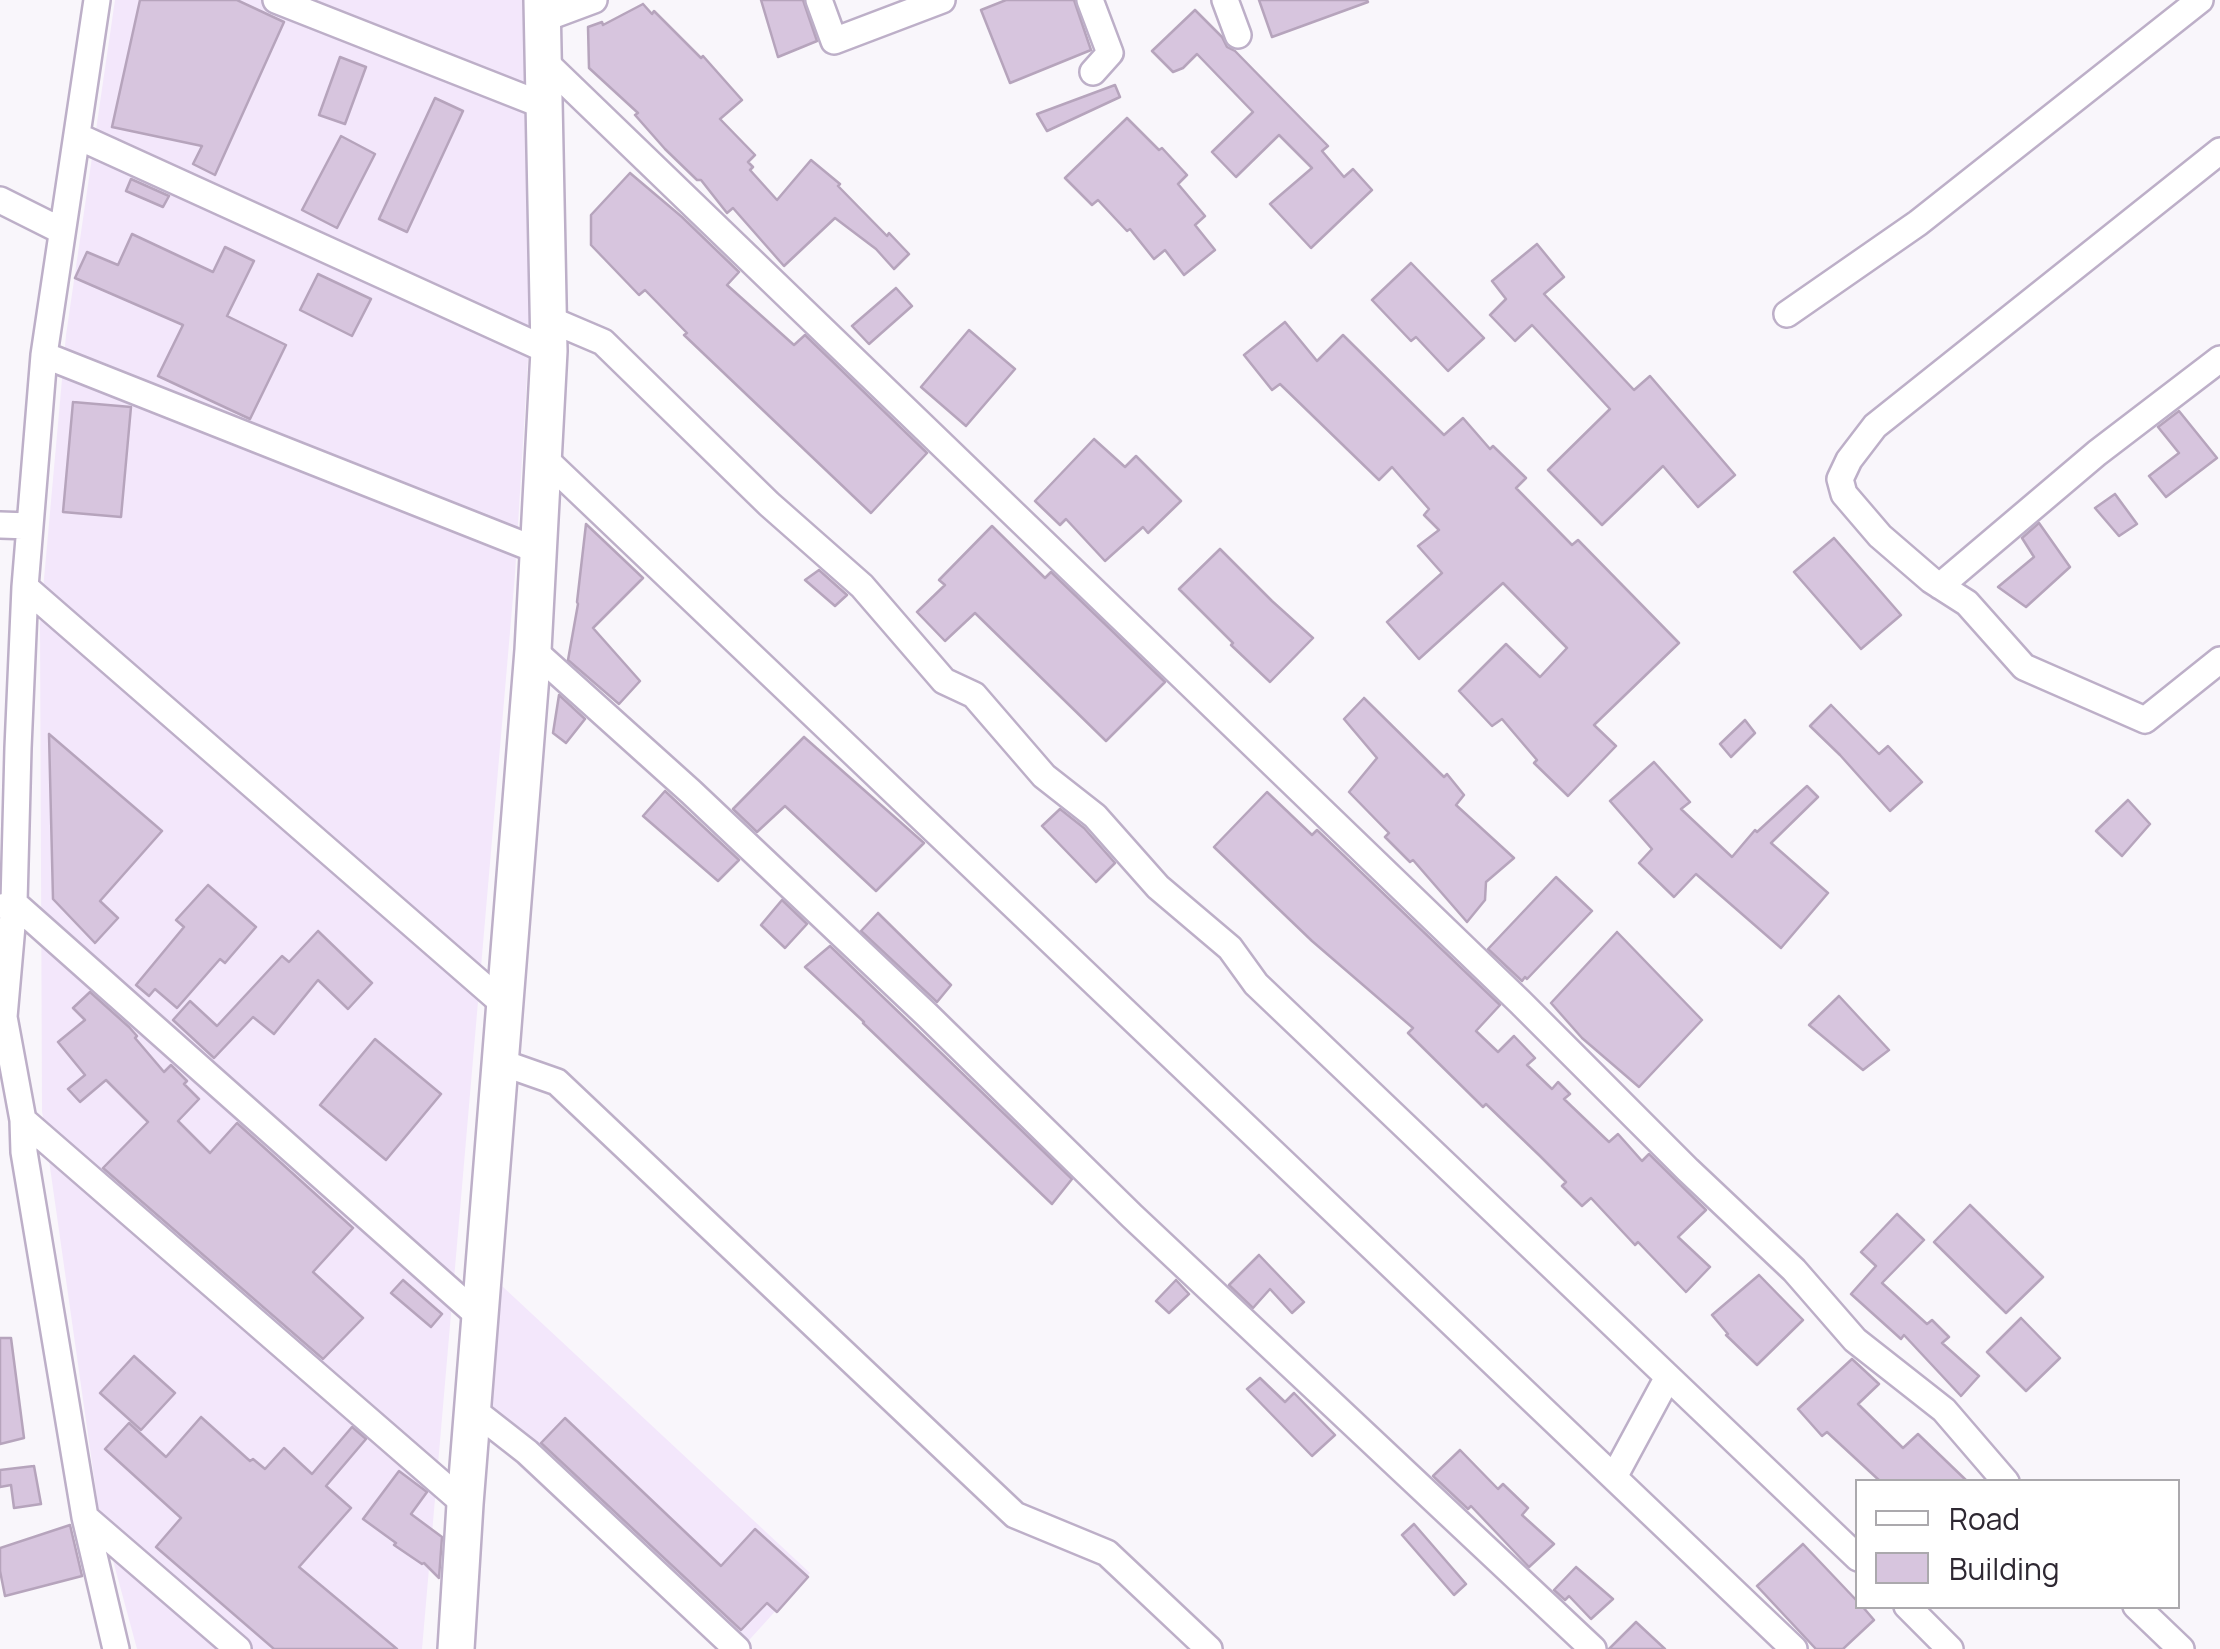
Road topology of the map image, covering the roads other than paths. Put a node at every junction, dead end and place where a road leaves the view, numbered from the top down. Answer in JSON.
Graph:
{"nodes":[{"id":1,"x":96,"y":0,"type":"edge"},
{"id":2,"x":276,"y":0,"type":"edge"},
{"id":3,"x":594,"y":0,"type":"edge"},
{"id":4,"x":819,"y":0,"type":"edge"},
{"id":5,"x":942,"y":0,"type":"edge"},
{"id":6,"x":1090,"y":0,"type":"edge"},
{"id":7,"x":1225,"y":0,"type":"edge"},
{"id":8,"x":2200,"y":0,"type":"edge"},
{"id":9,"x":542,"y":10,"type":"edge"},
{"id":10,"x":1238,"y":35,"type":"dead end"},
{"id":11,"x":544,"y":61,"type":"junction"},
{"id":12,"x":1093,"y":72,"type":"dead end"},
{"id":13,"x":544,"y":106,"type":"junction"},
{"id":14,"x":76,"y":136,"type":"junction"},
{"id":15,"x":2220,"y":151,"type":"edge"},
{"id":16,"x":0,"y":200,"type":"edge"},
{"id":17,"x":62,"y":231,"type":"junction"},
{"id":18,"x":1787,"y":314,"type":"dead end"},
{"id":19,"x":549,"y":335,"type":"junction"},
{"id":20,"x":44,"y":355,"type":"junction"},
{"id":21,"x":2220,"y":359,"type":"edge"},
{"id":22,"x":544,"y":458,"type":"junction"},
{"id":23,"x":0,"y":525,"type":"edge"},
{"id":24,"x":30,"y":526,"type":"junction"},
{"id":25,"x":539,"y":551,"type":"junction"},
{"id":26,"x":1940,"y":586,"type":"junction"},
{"id":27,"x":25,"y":587,"type":"junction"},
{"id":28,"x":24,"y":616,"type":"junction"},
{"id":29,"x":0,"y":632,"type":"edge"},
{"id":30,"x":533,"y":650,"type":"junction"},
{"id":31,"x":2220,"y":660,"type":"edge"},
{"id":32,"x":9,"y":754,"type":"edge"},
{"id":33,"x":7,"y":905,"type":"edge"},
{"id":34,"x":505,"y":1006,"type":"junction"},
{"id":35,"x":500,"y":1062,"type":"junction"},
{"id":36,"x":23,"y":1120,"type":"junction"},
{"id":37,"x":24,"y":1152,"type":"junction"},
{"id":38,"x":0,"y":1168,"type":"edge"},
{"id":39,"x":480,"y":1317,"type":"junction"},
{"id":40,"x":1668,"y":1377,"type":"junction"},
{"id":41,"x":472,"y":1409,"type":"junction"},
{"id":42,"x":1614,"y":1477,"type":"junction"},
{"id":43,"x":2003,"y":1479,"type":"edge"},
{"id":44,"x":464,"y":1504,"type":"junction"},
{"id":45,"x":84,"y":1517,"type":"junction"},
{"id":46,"x":1855,"y":1555,"type":"edge"},
{"id":47,"x":1910,"y":1609,"type":"edge"},
{"id":48,"x":2139,"y":1609,"type":"edge"},
{"id":49,"x":116,"y":1649,"type":"edge"},
{"id":50,"x":238,"y":1649,"type":"edge"},
{"id":51,"x":456,"y":1649,"type":"edge"},
{"id":52,"x":737,"y":1649,"type":"edge"},
{"id":53,"x":1209,"y":1649,"type":"edge"},
{"id":54,"x":1592,"y":1649,"type":"edge"},
{"id":55,"x":1794,"y":1649,"type":"edge"},
{"id":56,"x":1950,"y":1649,"type":"edge"},
{"id":57,"x":2181,"y":1649,"type":"edge"}],
"edges":[{"from":1,"to":14,"type":"street"},
{"from":2,"to":13,"type":"street"},
{"from":3,"to":9,"type":"street"},
{"from":4,"to":5,"type":"street"},
{"from":6,"to":12,"type":"street"},
{"from":7,"to":10,"type":"street"},
{"from":8,"to":18,"type":"street"},
{"from":9,"to":11,"type":"main road"},
{"from":11,"to":13,"type":"main road"},
{"from":11,"to":43,"type":"street"},
{"from":13,"to":19,"type":"main road"},
{"from":14,"to":17,"type":"street"},
{"from":14,"to":19,"type":"street"},
{"from":15,"to":26,"type":"street"},
{"from":16,"to":17,"type":"street"},
{"from":17,"to":20,"type":"street"},
{"from":19,"to":22,"type":"main road"},
{"from":19,"to":40,"type":"street"},
{"from":20,"to":24,"type":"street"},
{"from":20,"to":25,"type":"street"},
{"from":21,"to":26,"type":"street"},
{"from":22,"to":25,"type":"main road"},
{"from":22,"to":42,"type":"street"},
{"from":23,"to":24,"type":"street"},
{"from":24,"to":27,"type":"street"},
{"from":25,"to":30,"type":"main road"},
{"from":26,"to":31,"type":"street"},
{"from":27,"to":28,"type":"street"},
{"from":27,"to":34,"type":"street"},
{"from":28,"to":29,"type":"street"},
{"from":28,"to":32,"type":"street"},
{"from":30,"to":34,"type":"main road"},
{"from":30,"to":54,"type":"street"},
{"from":32,"to":33,"type":"street"},
{"from":33,"to":36,"type":"street"},
{"from":33,"to":39,"type":"street"},
{"from":34,"to":35,"type":"main road"},
{"from":35,"to":39,"type":"main road"},
{"from":35,"to":53,"type":"street"},
{"from":36,"to":37,"type":"street"},
{"from":36,"to":44,"type":"street"},
{"from":37,"to":38,"type":"street"},
{"from":37,"to":45,"type":"street"},
{"from":39,"to":41,"type":"main road"},
{"from":40,"to":42,"type":"street"},
{"from":40,"to":46,"type":"street"},
{"from":41,"to":44,"type":"main road"},
{"from":41,"to":52,"type":"street"},
{"from":42,"to":55,"type":"street"},
{"from":44,"to":51,"type":"main road"},
{"from":45,"to":49,"type":"street"},
{"from":45,"to":50,"type":"street"},
{"from":47,"to":56,"type":"street"},
{"from":48,"to":57,"type":"street"}]}
